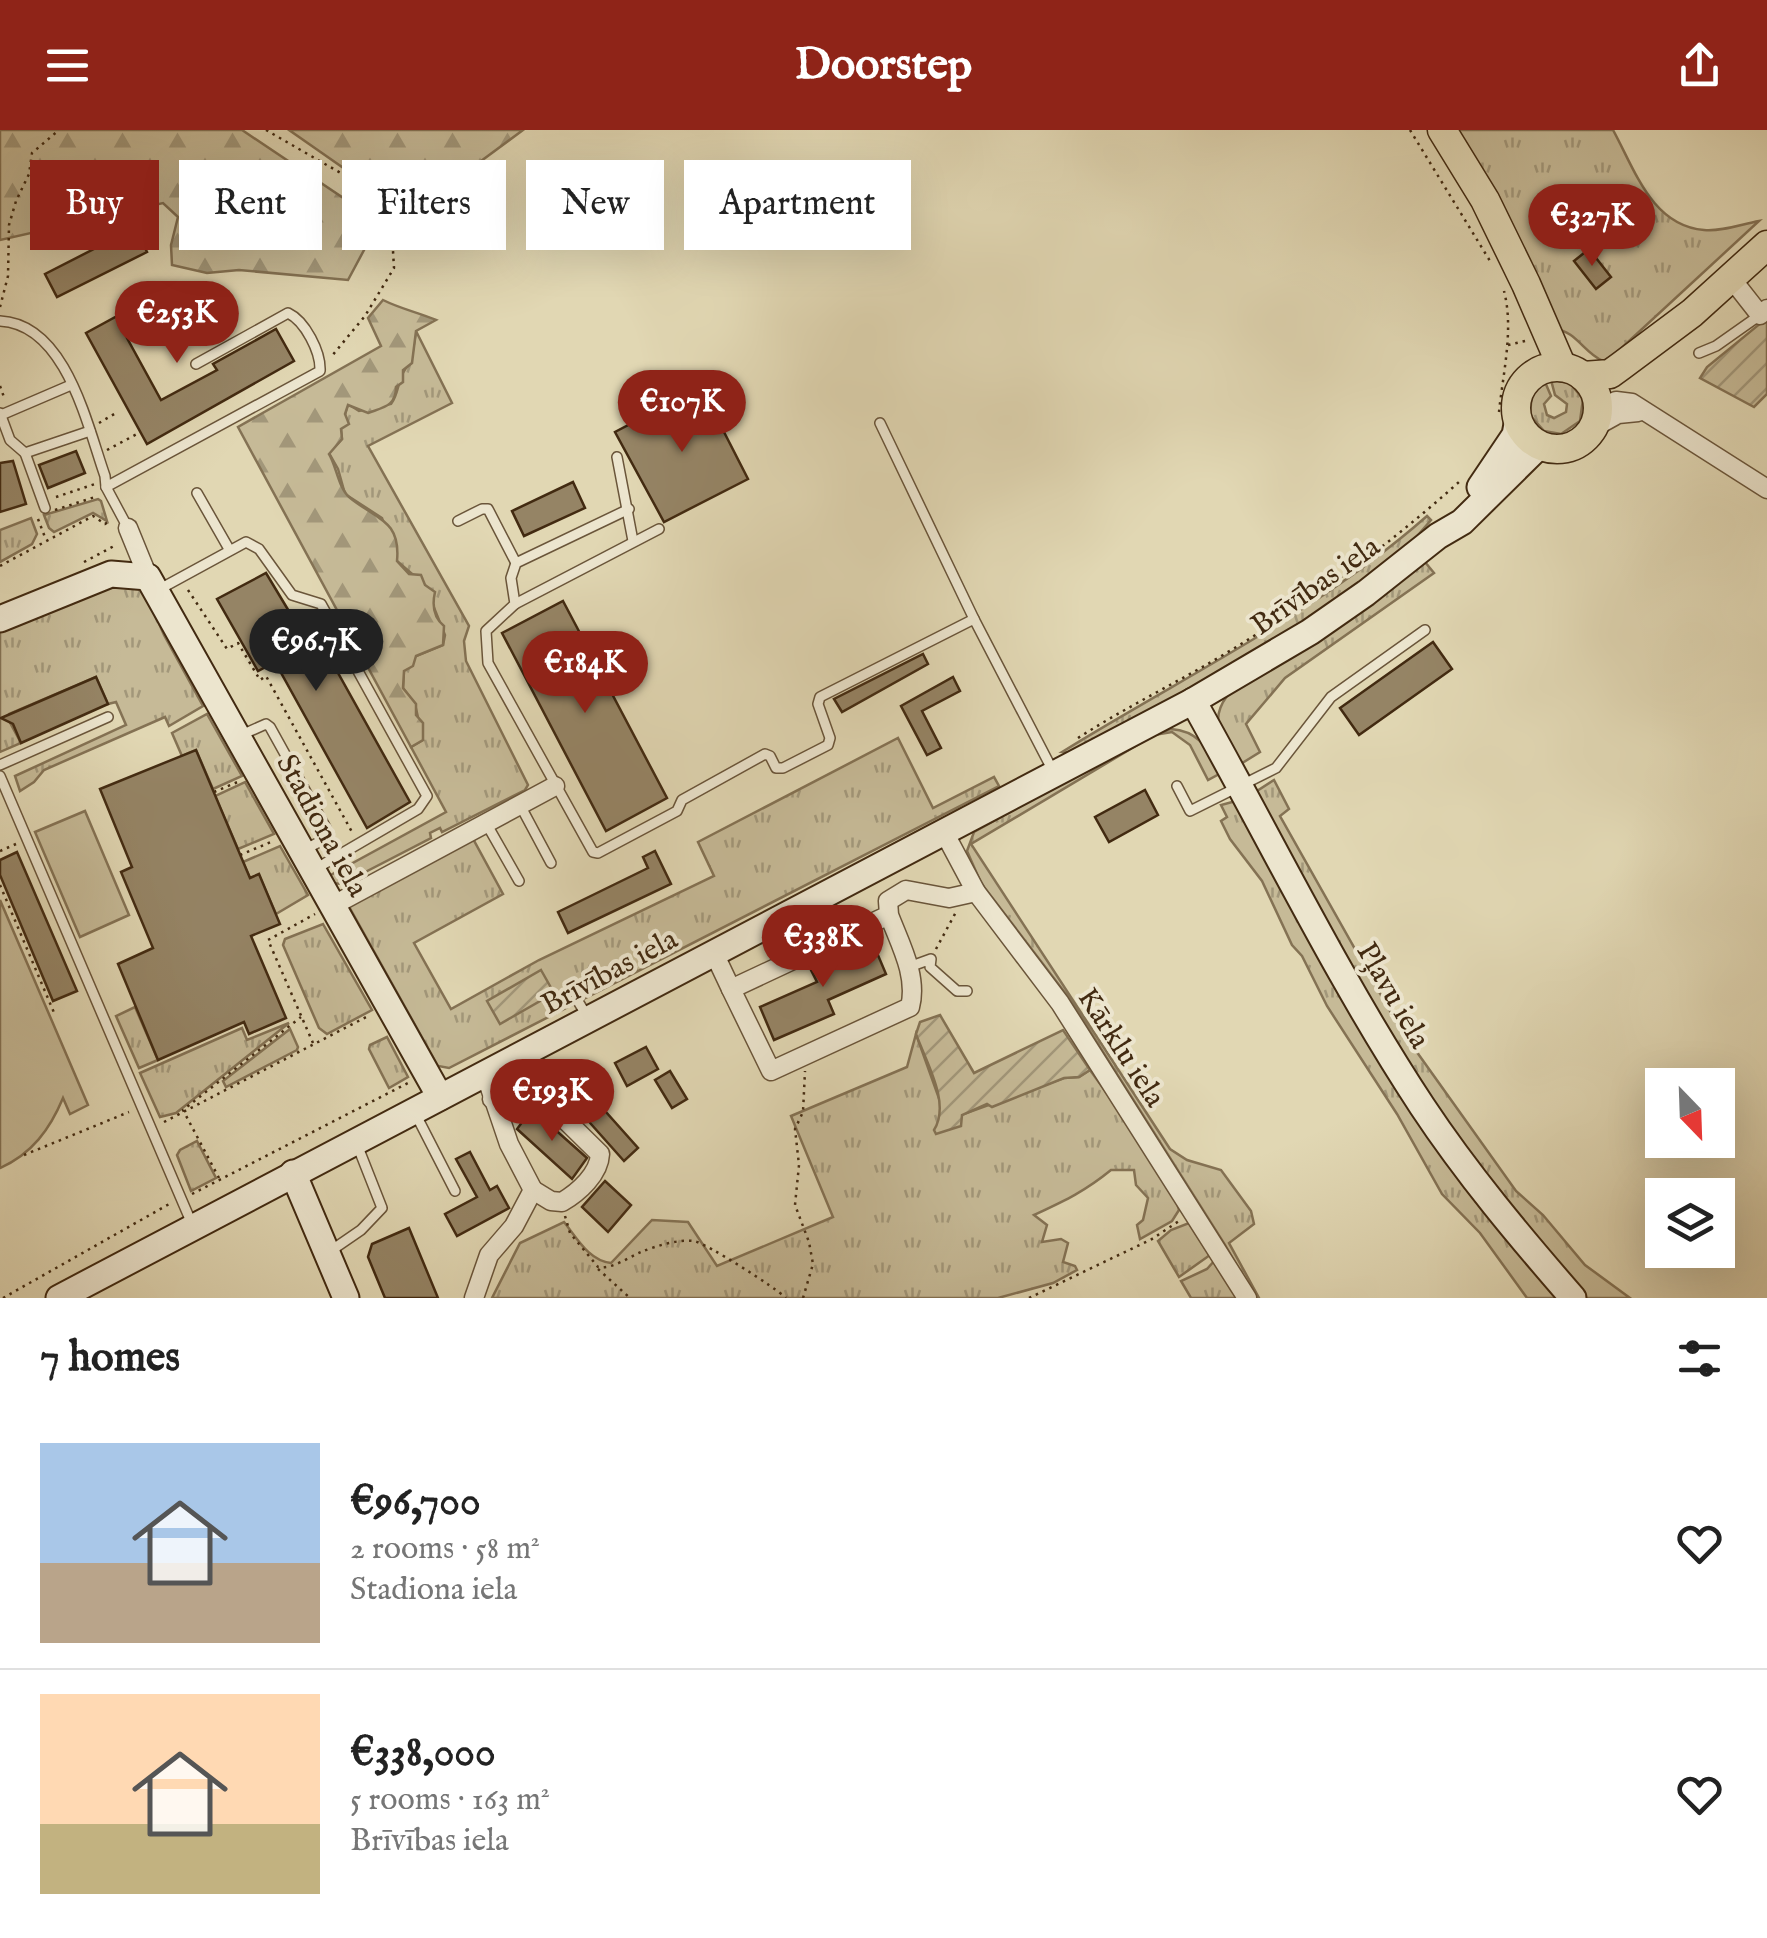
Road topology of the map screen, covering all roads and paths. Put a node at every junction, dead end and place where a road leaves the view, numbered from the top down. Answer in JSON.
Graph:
{"nodes":[{"id":1,"x":59,"y":130,"type":"edge"},
{"id":2,"x":266,"y":130,"type":"edge"},
{"id":3,"x":1410,"y":130,"type":"edge"},
{"id":4,"x":1442,"y":130,"type":"edge"},
{"id":5,"x":1767,"y":245,"type":"edge"},
{"id":6,"x":1504,"y":272,"type":"junction"},
{"id":7,"x":1731,"y":278,"type":"junction"},
{"id":8,"x":0,"y":307,"type":"edge"},
{"id":9,"x":1765,"y":315,"type":"edge"},
{"id":10,"x":0,"y":321,"type":"edge"},
{"id":11,"x":1518,"y":343,"type":"junction"},
{"id":12,"x":1698,"y":352,"type":"dead end"},
{"id":13,"x":196,"y":364,"type":"dead end"},
{"id":14,"x":320,"y":371,"type":"junction"},
{"id":15,"x":1530,"y":377,"type":"junction"},
{"id":16,"x":71,"y":385,"type":"junction"},
{"id":17,"x":0,"y":386,"type":"edge"},
{"id":18,"x":1586,"y":397,"type":"junction"},
{"id":19,"x":3,"y":413,"type":"edge"},
{"id":20,"x":116,"y":413,"type":"dead end"},
{"id":21,"x":1508,"y":421,"type":"junction"},
{"id":22,"x":880,"y":423,"type":"dead end"},
{"id":23,"x":89,"y":430,"type":"junction"},
{"id":24,"x":137,"y":434,"type":"dead end"},
{"id":25,"x":1540,"y":445,"type":"junction"},
{"id":26,"x":25,"y":454,"type":"junction"},
{"id":27,"x":98,"y":456,"type":"junction"},
{"id":28,"x":618,"y":457,"type":"dead end"},
{"id":29,"x":1462,"y":478,"type":"dead end"},
{"id":30,"x":106,"y":487,"type":"junction"},
{"id":31,"x":1767,"y":489,"type":"edge"},
{"id":32,"x":196,"y":493,"type":"dead end"},
{"id":33,"x":104,"y":500,"type":"dead end"},
{"id":34,"x":1438,"y":501,"type":"junction"},
{"id":35,"x":1443,"y":507,"type":"dead end"},
{"id":36,"x":50,"y":509,"type":"joint"},
{"id":37,"x":629,"y":509,"type":"junction"},
{"id":38,"x":109,"y":517,"type":"dead end"},
{"id":39,"x":458,"y":521,"type":"dead end"},
{"id":40,"x":128,"y":528,"type":"joint"},
{"id":41,"x":659,"y":529,"type":"dead end"},
{"id":42,"x":1438,"y":536,"type":"junction"},
{"id":43,"x":634,"y":541,"type":"junction"},
{"id":44,"x":229,"y":549,"type":"junction"},
{"id":45,"x":516,"y":563,"type":"junction"},
{"id":46,"x":0,"y":566,"type":"edge"},
{"id":47,"x":152,"y":584,"type":"junction"},
{"id":48,"x":515,"y":604,"type":"junction"},
{"id":49,"x":0,"y":619,"type":"edge"},
{"id":50,"x":974,"y":619,"type":"junction"},
{"id":51,"x":1425,"y":630,"type":"dead end"},
{"id":52,"x":1194,"y":701,"type":"junction"},
{"id":53,"x":108,"y":716,"type":"dead end"},
{"id":54,"x":0,"y":764,"type":"edge"},
{"id":55,"x":1050,"y":766,"type":"junction"},
{"id":56,"x":0,"y":776,"type":"edge"},
{"id":57,"x":246,"y":778,"type":"dead end"},
{"id":58,"x":555,"y":786,"type":"junction"},
{"id":59,"x":1176,"y":786,"type":"dead end"},
{"id":60,"x":1241,"y":786,"type":"junction"},
{"id":61,"x":214,"y":792,"type":"dead end"},
{"id":62,"x":520,"y":805,"type":"junction"},
{"id":63,"x":486,"y":823,"type":"junction"},
{"id":64,"x":944,"y":832,"type":"junction"},
{"id":65,"x":27,"y":840,"type":"junction"},
{"id":66,"x":0,"y":851,"type":"edge"},
{"id":67,"x":297,"y":854,"type":"junction"},
{"id":68,"x":240,"y":855,"type":"dead end"},
{"id":69,"x":551,"y":863,"type":"dead end"},
{"id":70,"x":519,"y":880,"type":"dead end"},
{"id":71,"x":0,"y":885,"type":"edge"},
{"id":72,"x":970,"y":894,"type":"junction"},
{"id":73,"x":326,"y":909,"type":"junction"},
{"id":74,"x":889,"y":915,"type":"junction"},
{"id":75,"x":714,"y":953,"type":"junction"},
{"id":76,"x":931,"y":959,"type":"junction"},
{"id":77,"x":909,"y":967,"type":"junction"},
{"id":78,"x":732,"y":989,"type":"junction"},
{"id":79,"x":967,"y":992,"type":"dead end"},
{"id":80,"x":376,"y":1012,"type":"dead end"},
{"id":81,"x":55,"y":1014,"type":"dead end"},
{"id":82,"x":301,"y":1017,"type":"junction"},
{"id":83,"x":313,"y":1045,"type":"junction"},
{"id":84,"x":805,"y":1056,"type":"junction"},
{"id":85,"x":484,"y":1073,"type":"junction"},
{"id":86,"x":440,"y":1096,"type":"junction"},
{"id":87,"x":492,"y":1098,"type":"junction"},
{"id":88,"x":143,"y":1107,"type":"junction"},
{"id":89,"x":414,"y":1111,"type":"junction"},
{"id":90,"x":184,"y":1112,"type":"junction"},
{"id":91,"x":159,"y":1120,"type":"dead end"},
{"id":92,"x":356,"y":1141,"type":"junction"},
{"id":93,"x":24,"y":1155,"type":"dead end"},
{"id":94,"x":293,"y":1173,"type":"junction"},
{"id":95,"x":220,"y":1180,"type":"dead end"},
{"id":96,"x":533,"y":1190,"type":"junction"},
{"id":97,"x":455,"y":1191,"type":"dead end"},
{"id":98,"x":560,"y":1202,"type":"junction"},
{"id":99,"x":1194,"y":1211,"type":"junction"},
{"id":100,"x":193,"y":1225,"type":"junction"},
{"id":101,"x":327,"y":1254,"type":"junction"},
{"id":102,"x":596,"y":1266,"type":"junction"},
{"id":103,"x":100,"y":1288,"type":"edge"},
{"id":104,"x":59,"y":1298,"type":"edge"},
{"id":105,"x":346,"y":1298,"type":"edge"},
{"id":106,"x":474,"y":1298,"type":"edge"},
{"id":107,"x":630,"y":1298,"type":"edge"},
{"id":108,"x":786,"y":1298,"type":"edge"},
{"id":109,"x":804,"y":1298,"type":"edge"},
{"id":110,"x":1029,"y":1298,"type":"edge"},
{"id":111,"x":1247,"y":1298,"type":"edge"},
{"id":112,"x":1573,"y":1298,"type":"edge"}],
"edges":[{"from":1,"to":8,"type":"path"},
{"from":2,"to":14,"type":"path"},
{"from":3,"to":6,"type":"path"},
{"from":4,"to":6,"type":"main road"},
{"from":5,"to":7,"type":"main road"},
{"from":6,"to":11,"type":"main road"},
{"from":6,"to":11,"type":"path"},
{"from":6,"to":18,"type":"main road"},
{"from":7,"to":9,"type":"street"},
{"from":7,"to":18,"type":"main road"},
{"from":9,"to":12,"type":"lane"},
{"from":10,"to":16,"type":"lane"},
{"from":11,"to":15,"type":"main road"},
{"from":11,"to":21,"type":"path"},
{"from":13,"to":14,"type":"lane"},
{"from":14,"to":30,"type":"lane"},
{"from":15,"to":18,"type":"main road"},
{"from":15,"to":21,"type":"main road"},
{"from":16,"to":19,"type":"lane"},
{"from":16,"to":23,"type":"lane"},
{"from":17,"to":19,"type":"path"},
{"from":18,"to":25,"type":"main road"},
{"from":18,"to":31,"type":"street"},
{"from":19,"to":26,"type":"lane"},
{"from":20,"to":23,"type":"path"},
{"from":21,"to":25,"type":"main road"},
{"from":21,"to":42,"type":"main road","name":"Brīvības iela"},
{"from":22,"to":50,"type":"lane"},
{"from":23,"to":26,"type":"lane"},
{"from":23,"to":27,"type":"lane"},
{"from":24,"to":27,"type":"path"},
{"from":25,"to":42,"type":"main road","name":"Brīvības iela"},
{"from":26,"to":36,"type":"lane"},
{"from":27,"to":30,"type":"lane"},
{"from":28,"to":37,"type":"lane"},
{"from":29,"to":34,"type":"path"},
{"from":30,"to":40,"type":"lane"},
{"from":32,"to":44,"type":"lane"},
{"from":33,"to":36,"type":"path"},
{"from":34,"to":35,"type":"path"},
{"from":34,"to":55,"type":"path"},
{"from":37,"to":43,"type":"lane"},
{"from":37,"to":45,"type":"lane"},
{"from":38,"to":46,"type":"path"},
{"from":39,"to":45,"type":"lane"},
{"from":40,"to":47,"type":"street","name":"Stadiona iela"},
{"from":41,"to":43,"type":"lane"},
{"from":42,"to":52,"type":"main road","name":"Brīvības iela"},
{"from":43,"to":48,"type":"lane"},
{"from":44,"to":47,"type":"lane"},
{"from":44,"to":67,"type":"lane"},
{"from":45,"to":48,"type":"lane"},
{"from":47,"to":49,"type":"main road"},
{"from":47,"to":67,"type":"main road","name":"Stadiona iela"},
{"from":48,"to":58,"type":"lane"},
{"from":50,"to":55,"type":"lane"},
{"from":50,"to":58,"type":"lane"},
{"from":51,"to":60,"type":"lane"},
{"from":52,"to":55,"type":"main road","name":"Brīvības iela"},
{"from":52,"to":60,"type":"main road","name":"Pļavu iela"},
{"from":53,"to":54,"type":"lane"},
{"from":55,"to":64,"type":"main road","name":"Brīvības iela"},
{"from":56,"to":65,"type":"lane"},
{"from":57,"to":61,"type":"path"},
{"from":58,"to":62,"type":"street"},
{"from":59,"to":60,"type":"lane"},
{"from":60,"to":112,"type":"main road","name":"Pļavu iela"},
{"from":62,"to":63,"type":"street"},
{"from":62,"to":69,"type":"lane"},
{"from":63,"to":70,"type":"lane"},
{"from":63,"to":73,"type":"street"},
{"from":64,"to":72,"type":"street","name":"Kārklu iela"},
{"from":64,"to":75,"type":"main road","name":"Brīvības iela"},
{"from":65,"to":66,"type":"path"},
{"from":65,"to":88,"type":"lane"},
{"from":67,"to":68,"type":"path"},
{"from":67,"to":73,"type":"main road","name":"Stadiona iela"},
{"from":71,"to":81,"type":"path"},
{"from":72,"to":74,"type":"street"},
{"from":72,"to":76,"type":"path"},
{"from":72,"to":99,"type":"street","name":"Kārklu iela"},
{"from":73,"to":82,"type":"path"},
{"from":73,"to":86,"type":"main road","name":"Stadiona iela"},
{"from":74,"to":77,"type":"street"},
{"from":74,"to":78,"type":"street"},
{"from":75,"to":78,"type":"street"},
{"from":75,"to":85,"type":"main road","name":"Brīvības iela"},
{"from":76,"to":77,"type":"lane"},
{"from":76,"to":79,"type":"lane"},
{"from":77,"to":84,"type":"street"},
{"from":78,"to":84,"type":"street"},
{"from":80,"to":83,"type":"path"},
{"from":82,"to":83,"type":"path"},
{"from":82,"to":90,"type":"path"},
{"from":83,"to":90,"type":"path"},
{"from":84,"to":109,"type":"path"},
{"from":85,"to":86,"type":"main road","name":"Brīvības iela"},
{"from":85,"to":87,"type":"street"},
{"from":86,"to":89,"type":"main road","name":"Brīvības iela"},
{"from":87,"to":96,"type":"street"},
{"from":87,"to":98,"type":"street"},
{"from":88,"to":93,"type":"path"},
{"from":88,"to":100,"type":"lane"},
{"from":89,"to":92,"type":"main road","name":"Brīvības iela"},
{"from":89,"to":97,"type":"lane"},
{"from":90,"to":91,"type":"path"},
{"from":90,"to":95,"type":"path"},
{"from":92,"to":94,"type":"main road","name":"Brīvības iela"},
{"from":92,"to":101,"type":"lane"},
{"from":94,"to":100,"type":"main road","name":"Brīvības iela"},
{"from":94,"to":101,"type":"main road"},
{"from":96,"to":98,"type":"street"},
{"from":96,"to":106,"type":"street"},
{"from":98,"to":102,"type":"path"},
{"from":99,"to":110,"type":"path"},
{"from":99,"to":111,"type":"street","name":"Kārklu iela"},
{"from":100,"to":103,"type":"main road","name":"Brīvības iela"},
{"from":101,"to":105,"type":"main road"},
{"from":102,"to":107,"type":"path"},
{"from":102,"to":108,"type":"path"},
{"from":103,"to":104,"type":"main road","name":"Brīvības iela"}]}
